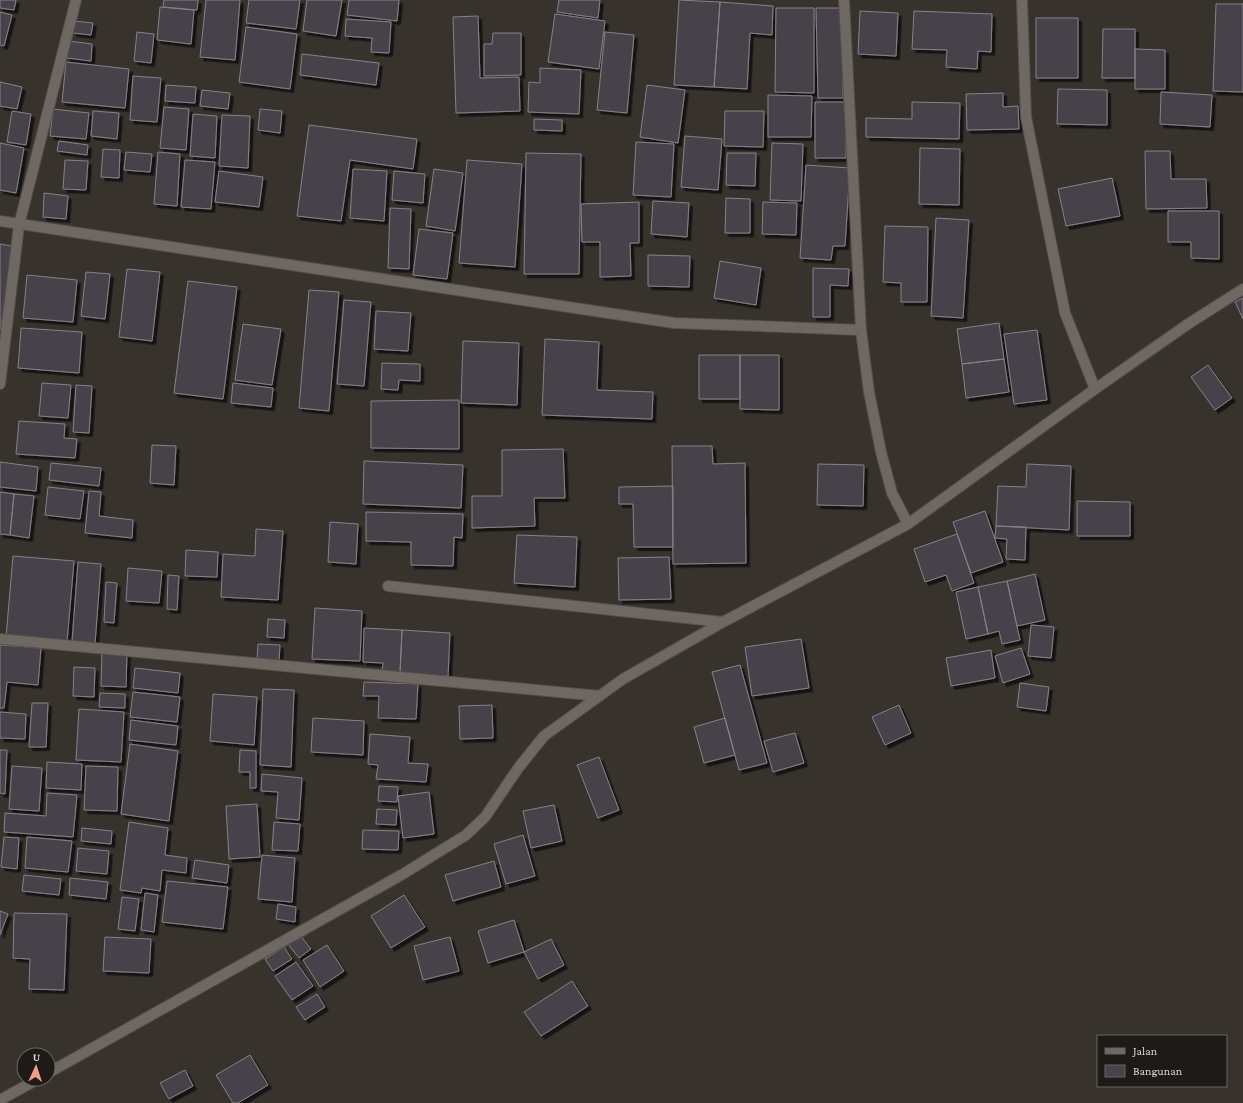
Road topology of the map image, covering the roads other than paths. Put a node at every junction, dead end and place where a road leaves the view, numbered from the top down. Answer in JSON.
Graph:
{"nodes":[{"id":1,"x":76,"y":0,"type":"edge"},
{"id":2,"x":844,"y":0,"type":"edge"},
{"id":3,"x":1022,"y":0,"type":"edge"},
{"id":4,"x":0,"y":221,"type":"edge"},
{"id":5,"x":19,"y":225,"type":"junction"},
{"id":6,"x":1243,"y":289,"type":"edge"},
{"id":7,"x":861,"y":330,"type":"junction"},
{"id":8,"x":0,"y":384,"type":"edge"},
{"id":9,"x":1095,"y":389,"type":"junction"},
{"id":10,"x":908,"y":524,"type":"junction"},
{"id":11,"x":388,"y":586,"type":"dead end"},
{"id":12,"x":723,"y":622,"type":"junction"},
{"id":13,"x":0,"y":639,"type":"edge"},
{"id":14,"x":600,"y":696,"type":"junction"},
{"id":15,"x":56,"y":1069,"type":"edge"},
{"id":16,"x":24,"y":1087,"type":"edge"},
{"id":17,"x":0,"y":1100,"type":"edge"}],
"edges":[{"from":1,"to":5,"type":"street"},
{"from":2,"to":7,"type":"street"},
{"from":3,"to":9,"type":"street"},
{"from":4,"to":5,"type":"street"},
{"from":5,"to":7,"type":"street"},
{"from":5,"to":8,"type":"street"},
{"from":6,"to":9,"type":"street"},
{"from":7,"to":10,"type":"street"},
{"from":9,"to":10,"type":"street"},
{"from":10,"to":12,"type":"street"},
{"from":11,"to":12,"type":"street"},
{"from":12,"to":14,"type":"street"},
{"from":13,"to":14,"type":"street"},
{"from":14,"to":15,"type":"street"},
{"from":16,"to":17,"type":"street"}]}
